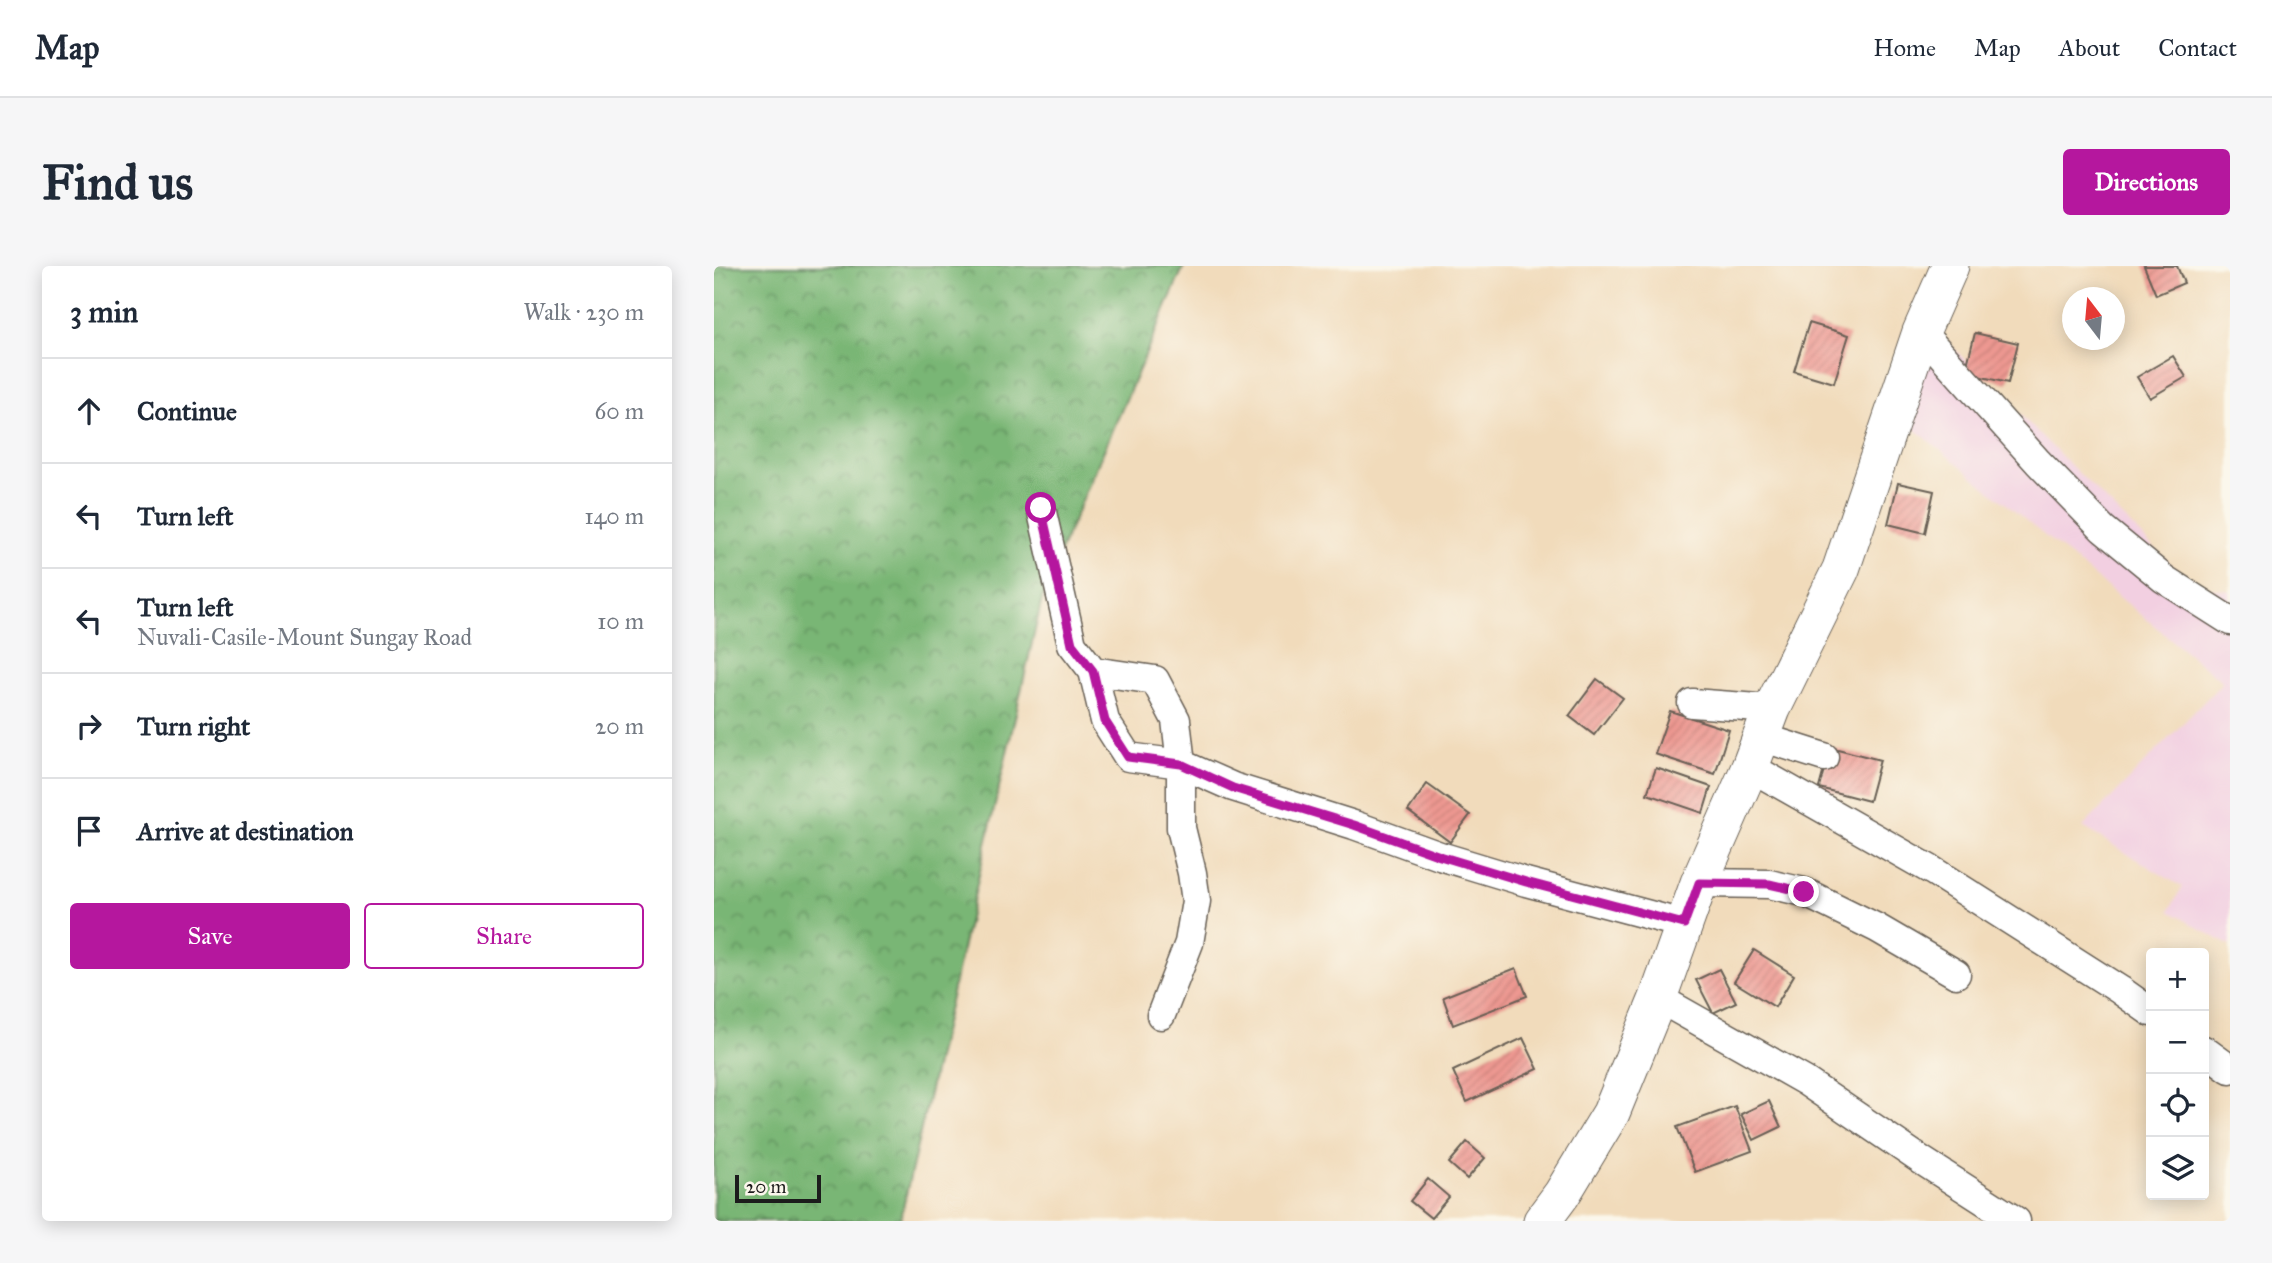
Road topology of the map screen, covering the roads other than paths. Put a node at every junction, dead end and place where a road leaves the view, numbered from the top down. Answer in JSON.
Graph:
{"nodes":[{"id":1,"x":1950,"y":266,"type":"edge"},
{"id":2,"x":1921,"y":332,"type":"junction"},
{"id":3,"x":1041,"y":508,"type":"dead end"},
{"id":4,"x":2230,"y":621,"type":"edge"},
{"id":5,"x":1093,"y":671,"type":"junction"},
{"id":6,"x":1692,"y":703,"type":"dead end"},
{"id":7,"x":1761,"y":738,"type":"junction"},
{"id":8,"x":1824,"y":757,"type":"dead end"},
{"id":9,"x":1181,"y":764,"type":"junction"},
{"id":10,"x":1699,"y":883,"type":"junction"},
{"id":11,"x":1684,"y":924,"type":"junction"},
{"id":12,"x":1956,"y":974,"type":"dead end"},
{"id":13,"x":1658,"y":998,"type":"junction"},
{"id":14,"x":2150,"y":1011,"type":"edge"},
{"id":15,"x":1161,"y":1014,"type":"dead end"},
{"id":16,"x":2209,"y":1054,"type":"edge"},
{"id":17,"x":2230,"y":1069,"type":"edge"},
{"id":18,"x":1542,"y":1221,"type":"edge"},
{"id":19,"x":2016,"y":1221,"type":"edge"}],
"edges":[{"from":1,"to":2,"type":"main road"},
{"from":2,"to":4,"type":"street"},
{"from":2,"to":7,"type":"main road"},
{"from":3,"to":5,"type":"street"},
{"from":5,"to":9,"type":"street"},
{"from":5,"to":9,"type":"street"},
{"from":6,"to":7,"type":"street"},
{"from":7,"to":8,"type":"street"},
{"from":7,"to":10,"type":"main road"},
{"from":7,"to":14,"type":"street"},
{"from":9,"to":11,"type":"street"},
{"from":9,"to":15,"type":"street"},
{"from":10,"to":11,"type":"main road"},
{"from":10,"to":12,"type":"street"},
{"from":11,"to":13,"type":"main road"},
{"from":13,"to":18,"type":"main road"},
{"from":13,"to":19,"type":"street"},
{"from":16,"to":17,"type":"street"}]}
